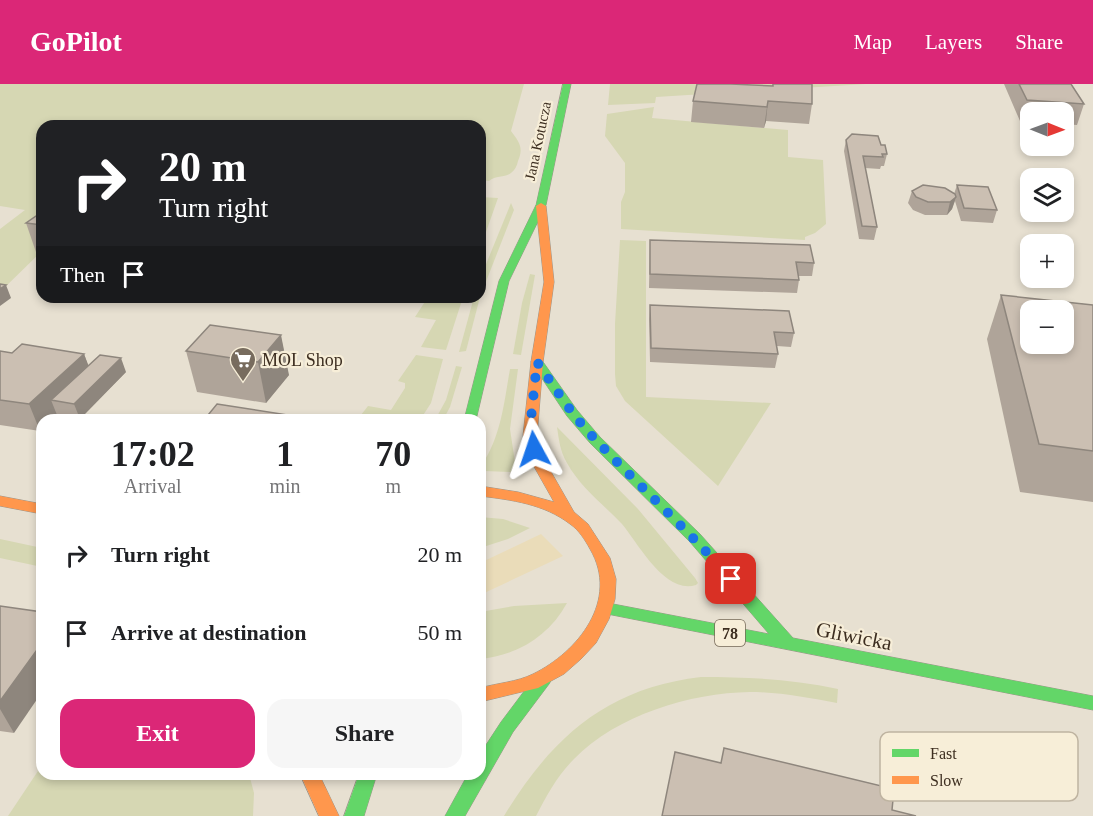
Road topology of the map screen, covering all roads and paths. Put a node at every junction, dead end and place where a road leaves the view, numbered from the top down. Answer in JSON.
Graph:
{"nodes":[{"id":1,"x":567,"y":84,"type":"edge"},
{"id":2,"x":541,"y":205,"type":"junction"},
{"id":3,"x":537,"y":362,"type":"junction"},
{"id":4,"x":471,"y":414,"type":"edge"},
{"id":5,"x":486,"y":492,"type":"edge"},
{"id":6,"x":0,"y":501,"type":"edge"},
{"id":7,"x":36,"y":508,"type":"edge"},
{"id":8,"x":569,"y":517,"type":"junction"},
{"id":9,"x":608,"y":609,"type":"junction"},
{"id":10,"x":788,"y":644,"type":"junction"},
{"id":11,"x":543,"y":679,"type":"junction"},
{"id":12,"x":486,"y":694,"type":"edge"},
{"id":13,"x":1093,"y":703,"type":"edge"},
{"id":14,"x":486,"y":760,"type":"edge"},
{"id":15,"x":312,"y":780,"type":"edge"},
{"id":16,"x":366,"y":780,"type":"edge"},
{"id":17,"x":475,"y":780,"type":"edge"},
{"id":18,"x":329,"y":816,"type":"edge"},
{"id":19,"x":354,"y":816,"type":"edge"},
{"id":20,"x":455,"y":816,"type":"edge"}],
"edges":[{"from":1,"to":2,"type":"main road","name":"Jana Kotucza"},
{"from":2,"to":3,"type":"main road","name":"Jana Kotucza"},
{"from":2,"to":4,"type":"main road","name":"Jana Kotucza"},
{"from":3,"to":8,"type":"main road","name":"Jana Kotucza"},
{"from":3,"to":10,"type":"main road","number":"78"},
{"from":5,"to":8,"type":"main road"},
{"from":6,"to":7,"type":"main road"},
{"from":8,"to":9,"type":"main road"},
{"from":9,"to":10,"type":"main road","name":"Gliwicka","number":"78"},
{"from":9,"to":11,"type":"main road"},
{"from":10,"to":13,"type":"main road","name":"Gliwicka","number":"78"},
{"from":11,"to":12,"type":"main road"},
{"from":11,"to":14,"type":"main road"},
{"from":15,"to":18,"type":"main road"},
{"from":16,"to":19,"type":"main road"},
{"from":17,"to":20,"type":"main road"}]}
